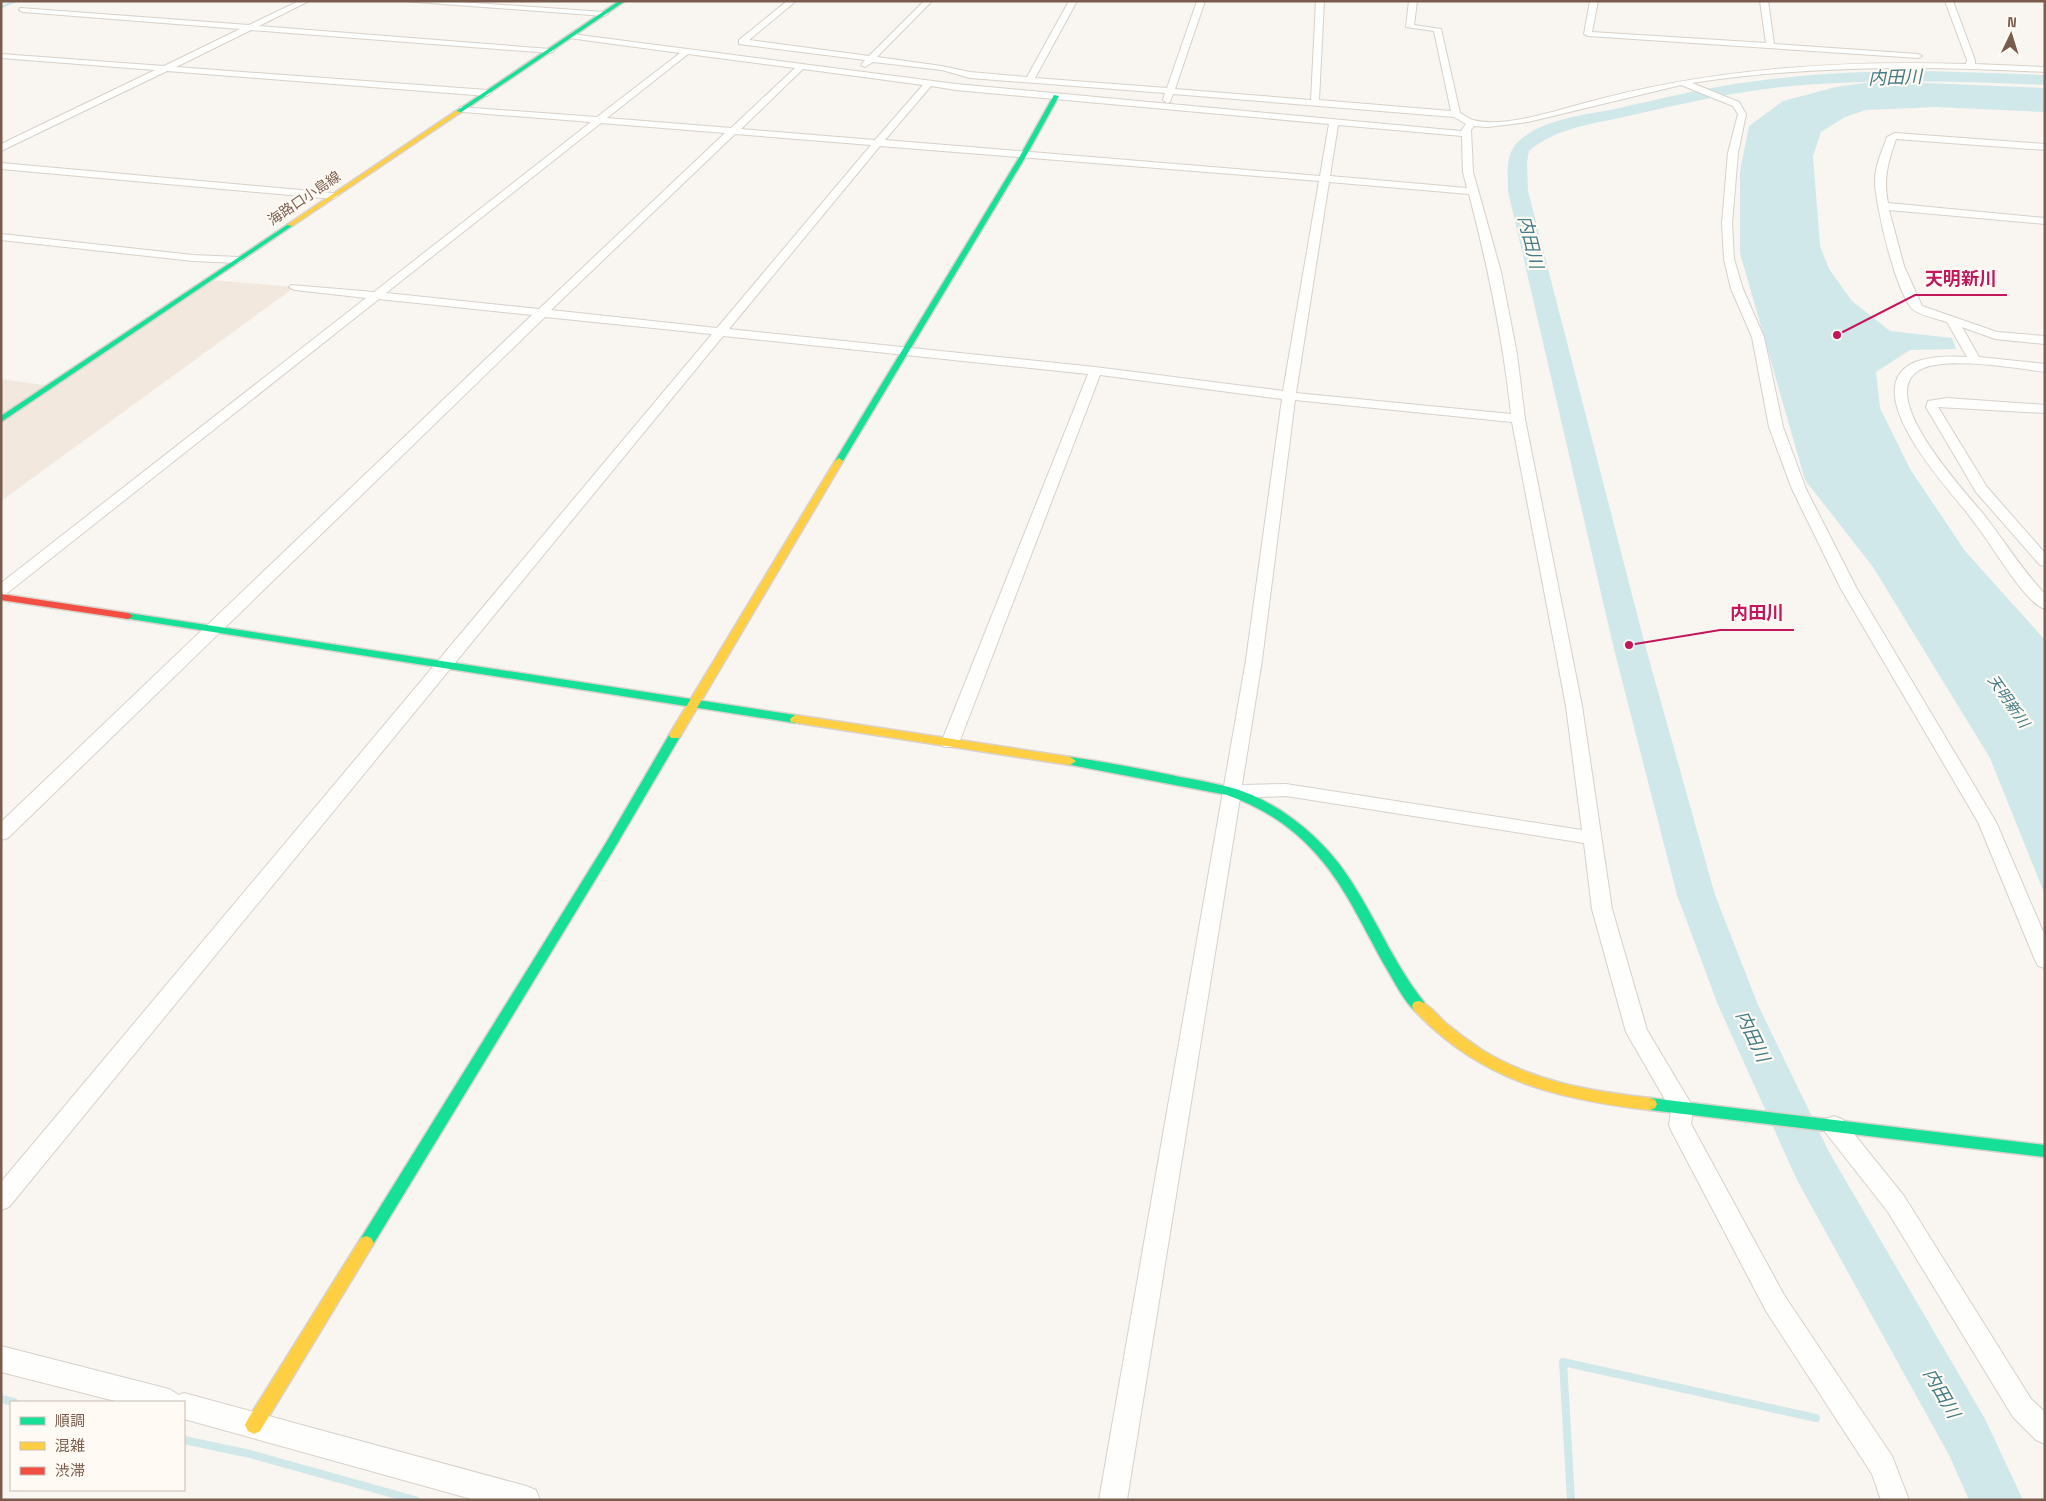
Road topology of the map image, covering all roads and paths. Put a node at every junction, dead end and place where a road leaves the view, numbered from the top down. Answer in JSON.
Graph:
{"nodes":[{"id":1,"x":305,"y":1,"type":"edge"},
{"id":2,"x":407,"y":1,"type":"edge"},
{"id":3,"x":623,"y":1,"type":"edge"},
{"id":4,"x":792,"y":1,"type":"edge"},
{"id":5,"x":928,"y":1,"type":"edge"},
{"id":6,"x":1073,"y":1,"type":"edge"},
{"id":7,"x":1201,"y":1,"type":"edge"},
{"id":8,"x":1320,"y":1,"type":"edge"},
{"id":9,"x":1413,"y":1,"type":"edge"},
{"id":10,"x":1594,"y":1,"type":"edge"},
{"id":11,"x":1764,"y":1,"type":"edge"},
{"id":12,"x":1950,"y":1,"type":"edge"},
{"id":13,"x":23,"y":10,"type":"dead end"},
{"id":14,"x":604,"y":14,"type":"junction"},
{"id":15,"x":251,"y":27,"type":"junction"},
{"id":16,"x":572,"y":36,"type":"junction"},
{"id":17,"x":1770,"y":46,"type":"junction"},
{"id":18,"x":550,"y":50,"type":"junction"},
{"id":19,"x":687,"y":51,"type":"junction"},
{"id":20,"x":1,"y":56,"type":"edge"},
{"id":21,"x":871,"y":58,"type":"junction"},
{"id":22,"x":1971,"y":64,"type":"junction"},
{"id":23,"x":802,"y":66,"type":"junction"},
{"id":24,"x":165,"y":69,"type":"junction"},
{"id":25,"x":2045,"y":70,"type":"edge"},
{"id":26,"x":856,"y":74,"type":"junction"},
{"id":27,"x":1030,"y":79,"type":"junction"},
{"id":28,"x":929,"y":83,"type":"junction"},
{"id":29,"x":1683,"y":83,"type":"junction"},
{"id":30,"x":1170,"y":90,"type":"junction"},
{"id":31,"x":488,"y":93,"type":"junction"},
{"id":32,"x":1056,"y":96,"type":"junction"},
{"id":33,"x":1315,"y":102,"type":"junction"},
{"id":34,"x":1165,"y":105,"type":"junction"},
{"id":35,"x":463,"y":110,"type":"junction"},
{"id":36,"x":1456,"y":114,"type":"junction"},
{"id":37,"x":598,"y":121,"type":"junction"},
{"id":38,"x":1334,"y":123,"type":"junction"},
{"id":39,"x":1471,"y":123,"type":"junction"},
{"id":40,"x":730,"y":131,"type":"junction"},
{"id":41,"x":1466,"y":134,"type":"junction"},
{"id":42,"x":876,"y":144,"type":"junction"},
{"id":43,"x":2045,"y":147,"type":"edge"},
{"id":44,"x":1,"y":148,"type":"edge"},
{"id":45,"x":1023,"y":156,"type":"junction"},
{"id":46,"x":1,"y":166,"type":"edge"},
{"id":47,"x":1324,"y":180,"type":"junction"},
{"id":48,"x":1473,"y":191,"type":"junction"},
{"id":49,"x":333,"y":196,"type":"junction"},
{"id":50,"x":1883,"y":206,"type":"junction"},
{"id":51,"x":2045,"y":221,"type":"edge"},
{"id":52,"x":1,"y":237,"type":"edge"},
{"id":53,"x":238,"y":260,"type":"junction"},
{"id":54,"x":295,"y":287,"type":"dead end"},
{"id":55,"x":375,"y":296,"type":"junction"},
{"id":56,"x":544,"y":313,"type":"junction"},
{"id":57,"x":1954,"y":324,"type":"junction"},
{"id":58,"x":720,"y":332,"type":"junction"},
{"id":59,"x":2045,"y":340,"type":"edge"},
{"id":60,"x":905,"y":352,"type":"junction"},
{"id":61,"x":1976,"y":362,"type":"junction"},
{"id":62,"x":2045,"y":368,"type":"edge"},
{"id":63,"x":1095,"y":371,"type":"junction"},
{"id":64,"x":1288,"y":396,"type":"junction"},
{"id":65,"x":2045,"y":409,"type":"edge"},
{"id":66,"x":1518,"y":419,"type":"junction"},
{"id":67,"x":1,"y":420,"type":"edge"},
{"id":68,"x":2045,"y":562,"type":"edge"},
{"id":69,"x":1,"y":591,"type":"edge"},
{"id":70,"x":1,"y":597,"type":"edge"},
{"id":71,"x":2043,"y":601,"type":"edge"},
{"id":72,"x":213,"y":630,"type":"junction"},
{"id":73,"x":444,"y":666,"type":"junction"},
{"id":74,"x":693,"y":703,"type":"junction"},
{"id":75,"x":950,"y":743,"type":"junction"},
{"id":76,"x":1232,"y":792,"type":"junction"},
{"id":77,"x":1,"y":833,"type":"edge"},
{"id":78,"x":1591,"y":838,"type":"junction"},
{"id":79,"x":2045,"y":960,"type":"edge"},
{"id":80,"x":1682,"y":1109,"type":"junction"},
{"id":81,"x":1834,"y":1126,"type":"junction"},
{"id":82,"x":2045,"y":1151,"type":"edge"},
{"id":83,"x":1,"y":1200,"type":"edge"},
{"id":84,"x":1,"y":1358,"type":"edge"},
{"id":85,"x":165,"y":1401,"type":"edge"},
{"id":86,"x":185,"y":1406,"type":"edge"},
{"id":87,"x":254,"y":1425,"type":"junction"},
{"id":88,"x":2045,"y":1431,"type":"edge"},
{"id":89,"x":526,"y":1500,"type":"edge"},
{"id":90,"x":1113,"y":1500,"type":"edge"},
{"id":91,"x":1895,"y":1500,"type":"edge"}],
"edges":[{"from":1,"to":15,"type":"street"},
{"from":2,"to":14,"type":"street"},
{"from":3,"to":14,"type":"street","name":"海路口小島線"},
{"from":4,"to":21,"type":"street"},
{"from":5,"to":21,"type":"street"},
{"from":6,"to":27,"type":"street"},
{"from":7,"to":30,"type":"street"},
{"from":8,"to":33,"type":"street"},
{"from":9,"to":36,"type":"street"},
{"from":10,"to":17,"type":"street"},
{"from":11,"to":17,"type":"street"},
{"from":12,"to":22,"type":"street"},
{"from":13,"to":15,"type":"street"},
{"from":14,"to":16,"type":"street","name":"海路口小島線"},
{"from":15,"to":18,"type":"street"},
{"from":15,"to":24,"type":"street"},
{"from":16,"to":18,"type":"street","name":"海路口小島線"},
{"from":16,"to":19,"type":"street"},
{"from":17,"to":22,"type":"street"},
{"from":18,"to":31,"type":"street","name":"海路口小島線"},
{"from":19,"to":23,"type":"street"},
{"from":19,"to":37,"type":"street"},
{"from":20,"to":24,"type":"street"},
{"from":21,"to":26,"type":"street"},
{"from":21,"to":27,"type":"street"},
{"from":22,"to":25,"type":"street"},
{"from":22,"to":29,"type":"street"},
{"from":23,"to":26,"type":"street"},
{"from":23,"to":40,"type":"street"},
{"from":24,"to":31,"type":"street"},
{"from":24,"to":44,"type":"street"},
{"from":26,"to":28,"type":"street"},
{"from":27,"to":30,"type":"street"},
{"from":28,"to":32,"type":"street"},
{"from":28,"to":42,"type":"street"},
{"from":29,"to":39,"type":"street"},
{"from":29,"to":79,"type":"street"},
{"from":30,"to":33,"type":"street"},
{"from":30,"to":34,"type":"street"},
{"from":31,"to":35,"type":"street","name":"海路口小島線"},
{"from":32,"to":34,"type":"street"},
{"from":32,"to":45,"type":"street"},
{"from":33,"to":36,"type":"street"},
{"from":34,"to":38,"type":"street"},
{"from":35,"to":37,"type":"street"},
{"from":35,"to":49,"type":"street","name":"海路口小島線"},
{"from":36,"to":39,"type":"street"},
{"from":37,"to":40,"type":"street"},
{"from":37,"to":55,"type":"street"},
{"from":38,"to":41,"type":"street"},
{"from":38,"to":47,"type":"street"},
{"from":39,"to":41,"type":"street"},
{"from":40,"to":42,"type":"street"},
{"from":40,"to":56,"type":"street"},
{"from":41,"to":48,"type":"street"},
{"from":42,"to":45,"type":"street"},
{"from":42,"to":58,"type":"street"},
{"from":43,"to":50,"type":"street"},
{"from":45,"to":47,"type":"street"},
{"from":45,"to":60,"type":"street"},
{"from":46,"to":49,"type":"street"},
{"from":47,"to":48,"type":"street"},
{"from":47,"to":64,"type":"street"},
{"from":48,"to":66,"type":"street"},
{"from":49,"to":53,"type":"street","name":"海路口小島線"},
{"from":50,"to":51,"type":"street"},
{"from":50,"to":57,"type":"street"},
{"from":52,"to":53,"type":"street"},
{"from":53,"to":67,"type":"street","name":"海路口小島線"},
{"from":54,"to":55,"type":"street"},
{"from":55,"to":56,"type":"street"},
{"from":55,"to":69,"type":"street"},
{"from":56,"to":58,"type":"street"},
{"from":56,"to":72,"type":"street"},
{"from":57,"to":59,"type":"street"},
{"from":57,"to":61,"type":"street"},
{"from":58,"to":60,"type":"street"},
{"from":58,"to":73,"type":"street"},
{"from":60,"to":63,"type":"street"},
{"from":60,"to":74,"type":"street"},
{"from":61,"to":62,"type":"street"},
{"from":61,"to":71,"type":"street"},
{"from":63,"to":64,"type":"street"},
{"from":63,"to":75,"type":"street"},
{"from":64,"to":66,"type":"street"},
{"from":64,"to":76,"type":"street"},
{"from":65,"to":68,"type":"street"},
{"from":66,"to":78,"type":"street"},
{"from":70,"to":72,"type":"street"},
{"from":72,"to":73,"type":"street"},
{"from":72,"to":77,"type":"street"},
{"from":73,"to":74,"type":"street"},
{"from":73,"to":83,"type":"street"},
{"from":74,"to":75,"type":"street"},
{"from":74,"to":87,"type":"street"},
{"from":75,"to":76,"type":"street"},
{"from":76,"to":78,"type":"street"},
{"from":76,"to":80,"type":"street"},
{"from":76,"to":90,"type":"street"},
{"from":78,"to":80,"type":"street"},
{"from":80,"to":81,"type":"street"},
{"from":80,"to":91,"type":"street"},
{"from":81,"to":82,"type":"street"},
{"from":81,"to":88,"type":"street"},
{"from":84,"to":85,"type":"street"},
{"from":86,"to":87,"type":"street"},
{"from":87,"to":89,"type":"street"}]}
